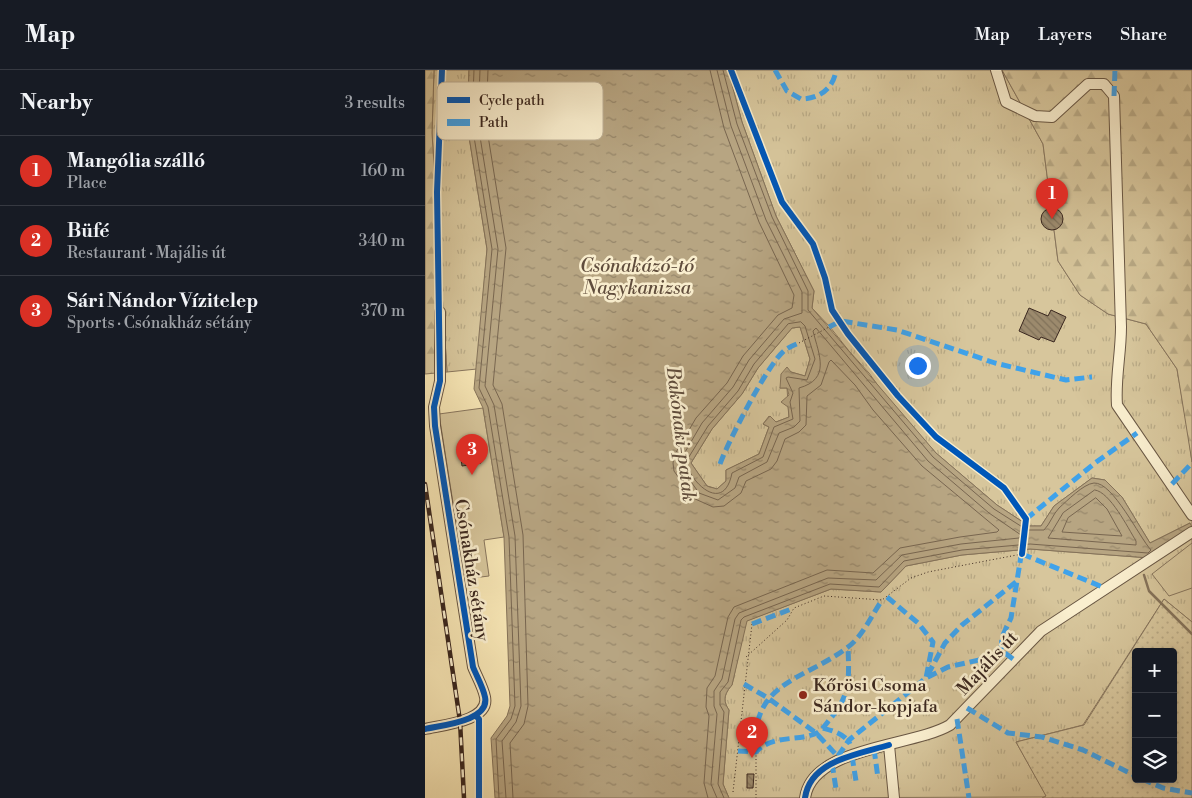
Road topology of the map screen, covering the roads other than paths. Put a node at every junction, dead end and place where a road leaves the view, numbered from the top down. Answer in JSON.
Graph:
{"nodes":[{"id":1,"x":996,"y":70,"type":"edge"},
{"id":2,"x":441,"y":312,"type":"dead end"},
{"id":3,"x":1192,"y":515,"type":"edge"},
{"id":4,"x":1192,"y":532,"type":"edge"},
{"id":5,"x":425,"y":729,"type":"edge"},
{"id":6,"x":889,"y":745,"type":"junction"},
{"id":7,"x":805,"y":798,"type":"edge"},
{"id":8,"x":894,"y":798,"type":"edge"}],
"edges":[{"from":1,"to":3,"type":"street"},
{"from":2,"to":5,"type":"street","name":"Csónakház sétány"},
{"from":4,"to":6,"type":"street","name":"Majális út"},
{"from":6,"to":7,"type":"street","name":"Majális út"},
{"from":6,"to":8,"type":"street"}]}
